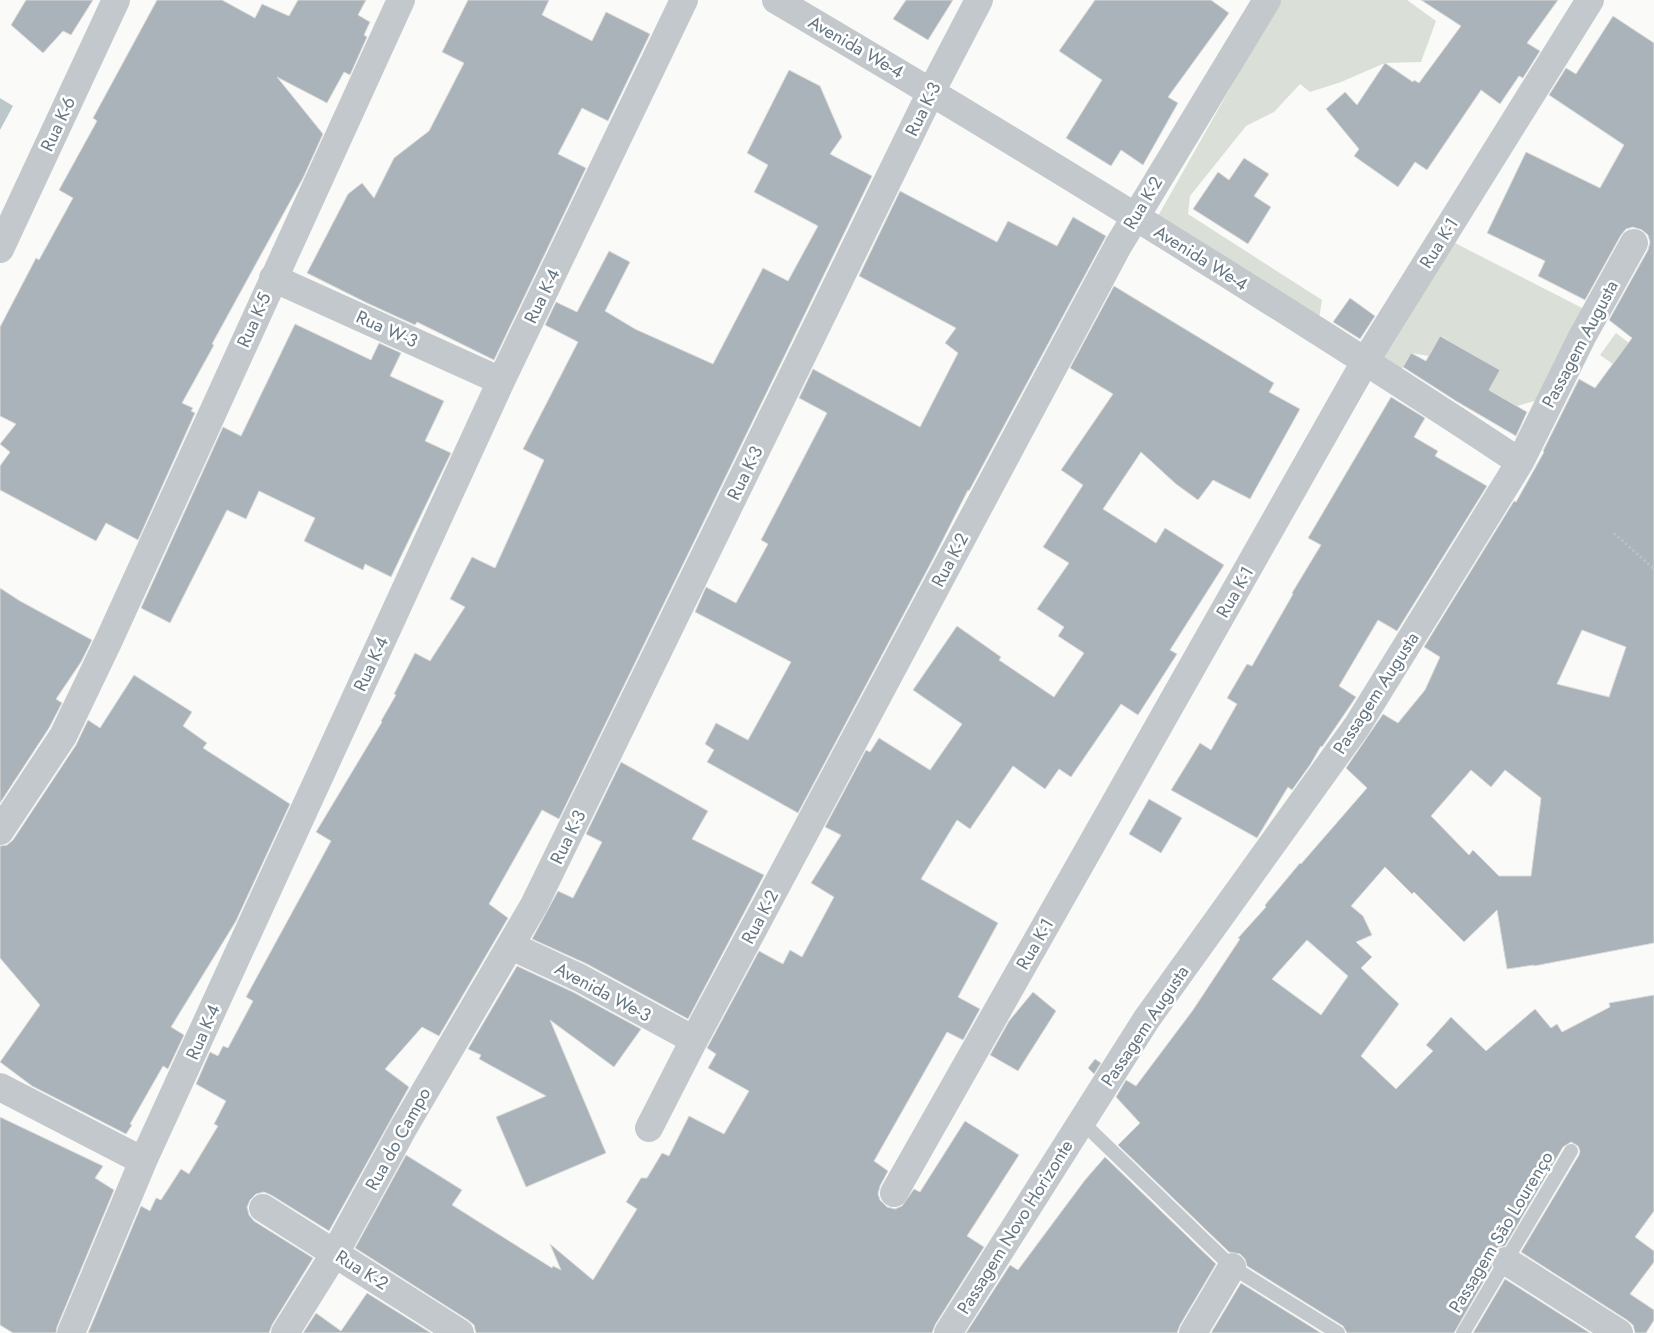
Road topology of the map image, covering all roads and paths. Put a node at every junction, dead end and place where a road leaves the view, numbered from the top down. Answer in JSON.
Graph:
{"nodes":[{"id":1,"x":116,"y":0,"type":"edge"},
{"id":2,"x":401,"y":0,"type":"edge"},
{"id":3,"x":684,"y":0,"type":"edge"},
{"id":4,"x":776,"y":0,"type":"edge"},
{"id":5,"x":979,"y":0,"type":"edge"},
{"id":6,"x":1267,"y":0,"type":"edge"},
{"id":7,"x":1590,"y":0,"type":"edge"},
{"id":8,"x":931,"y":92,"type":"junction"},
{"id":9,"x":1134,"y":217,"type":"junction"},
{"id":10,"x":1634,"y":243,"type":"dead end"},
{"id":11,"x":0,"y":249,"type":"edge"},
{"id":12,"x":273,"y":278,"type":"junction"},
{"id":13,"x":1366,"y":360,"type":"junction"},
{"id":14,"x":501,"y":381,"type":"junction"},
{"id":15,"x":1520,"y":462,"type":"junction"},
{"id":16,"x":1614,"y":533,"type":"dead end"},
{"id":17,"x":1654,"y":568,"type":"edge"},
{"id":18,"x":0,"y":831,"type":"edge"},
{"id":19,"x":511,"y":946,"type":"junction"},
{"id":20,"x":694,"y":1040,"type":"junction"},
{"id":21,"x":0,"y":1087,"type":"edge"},
{"id":22,"x":1082,"y":1122,"type":"junction"},
{"id":23,"x":649,"y":1128,"type":"dead end"},
{"id":24,"x":1571,"y":1151,"type":"dead end"},
{"id":25,"x":143,"y":1161,"type":"junction"},
{"id":26,"x":894,"y":1193,"type":"dead end"},
{"id":27,"x":263,"y":1208,"type":"dead end"},
{"id":28,"x":335,"y":1253,"type":"junction"},
{"id":29,"x":1506,"y":1261,"type":"junction"},
{"id":30,"x":1232,"y":1267,"type":"junction"},
{"id":31,"x":71,"y":1333,"type":"edge"},
{"id":32,"x":285,"y":1333,"type":"edge"},
{"id":33,"x":460,"y":1333,"type":"edge"},
{"id":34,"x":948,"y":1333,"type":"edge"},
{"id":35,"x":1193,"y":1333,"type":"edge"},
{"id":36,"x":1338,"y":1333,"type":"edge"},
{"id":37,"x":1463,"y":1333,"type":"edge"},
{"id":38,"x":1619,"y":1333,"type":"edge"}],
"edges":[{"from":1,"to":11,"type":"street","name":"Rua K-6"},
{"from":2,"to":12,"type":"street","name":"Rua K-5"},
{"from":3,"to":14,"type":"street","name":"Rua K-4"},
{"from":4,"to":8,"type":"street","name":"Avenida We-4"},
{"from":5,"to":8,"type":"street","name":"Rua K-3"},
{"from":6,"to":9,"type":"street","name":"Rua K-2"},
{"from":7,"to":13,"type":"street","name":"Rua K-1"},
{"from":8,"to":9,"type":"street","name":"Avenida We-4"},
{"from":8,"to":19,"type":"street","name":"Rua K-3"},
{"from":9,"to":13,"type":"street","name":"Avenida We-4"},
{"from":9,"to":20,"type":"street","name":"Rua K-2"},
{"from":10,"to":15,"type":"street","name":"Passagem Augusta"},
{"from":12,"to":14,"type":"street","name":"Rua W-3"},
{"from":12,"to":18,"type":"street","name":"Rua K-5"},
{"from":13,"to":15,"type":"street","name":"Avenida We-4"},
{"from":13,"to":26,"type":"street","name":"Rua K-1"},
{"from":14,"to":25,"type":"street","name":"Rua K-4"},
{"from":15,"to":22,"type":"street","name":"Passagem Augusta"},
{"from":16,"to":17,"type":"path"},
{"from":19,"to":20,"type":"street","name":"Avenida We-3"},
{"from":19,"to":28,"type":"street","name":"Rua do Campo"},
{"from":20,"to":23,"type":"street","name":"Rua K-2"},
{"from":21,"to":25,"type":"street"},
{"from":22,"to":30,"type":"lane"},
{"from":22,"to":34,"type":"street","name":"Passagem Novo Horizonte"},
{"from":24,"to":29,"type":"lane","name":"Passagem São Lourenço"},
{"from":25,"to":31,"type":"street","name":"Rua K-4"},
{"from":27,"to":28,"type":"street","name":"Rua K-2"},
{"from":28,"to":32,"type":"street","name":"Rua do Campo"},
{"from":28,"to":33,"type":"street","name":"Rua K-2"},
{"from":29,"to":37,"type":"lane","name":"Passagem São Lourenço"},
{"from":29,"to":38,"type":"street"},
{"from":30,"to":35,"type":"street"},
{"from":30,"to":36,"type":"lane"}]}
